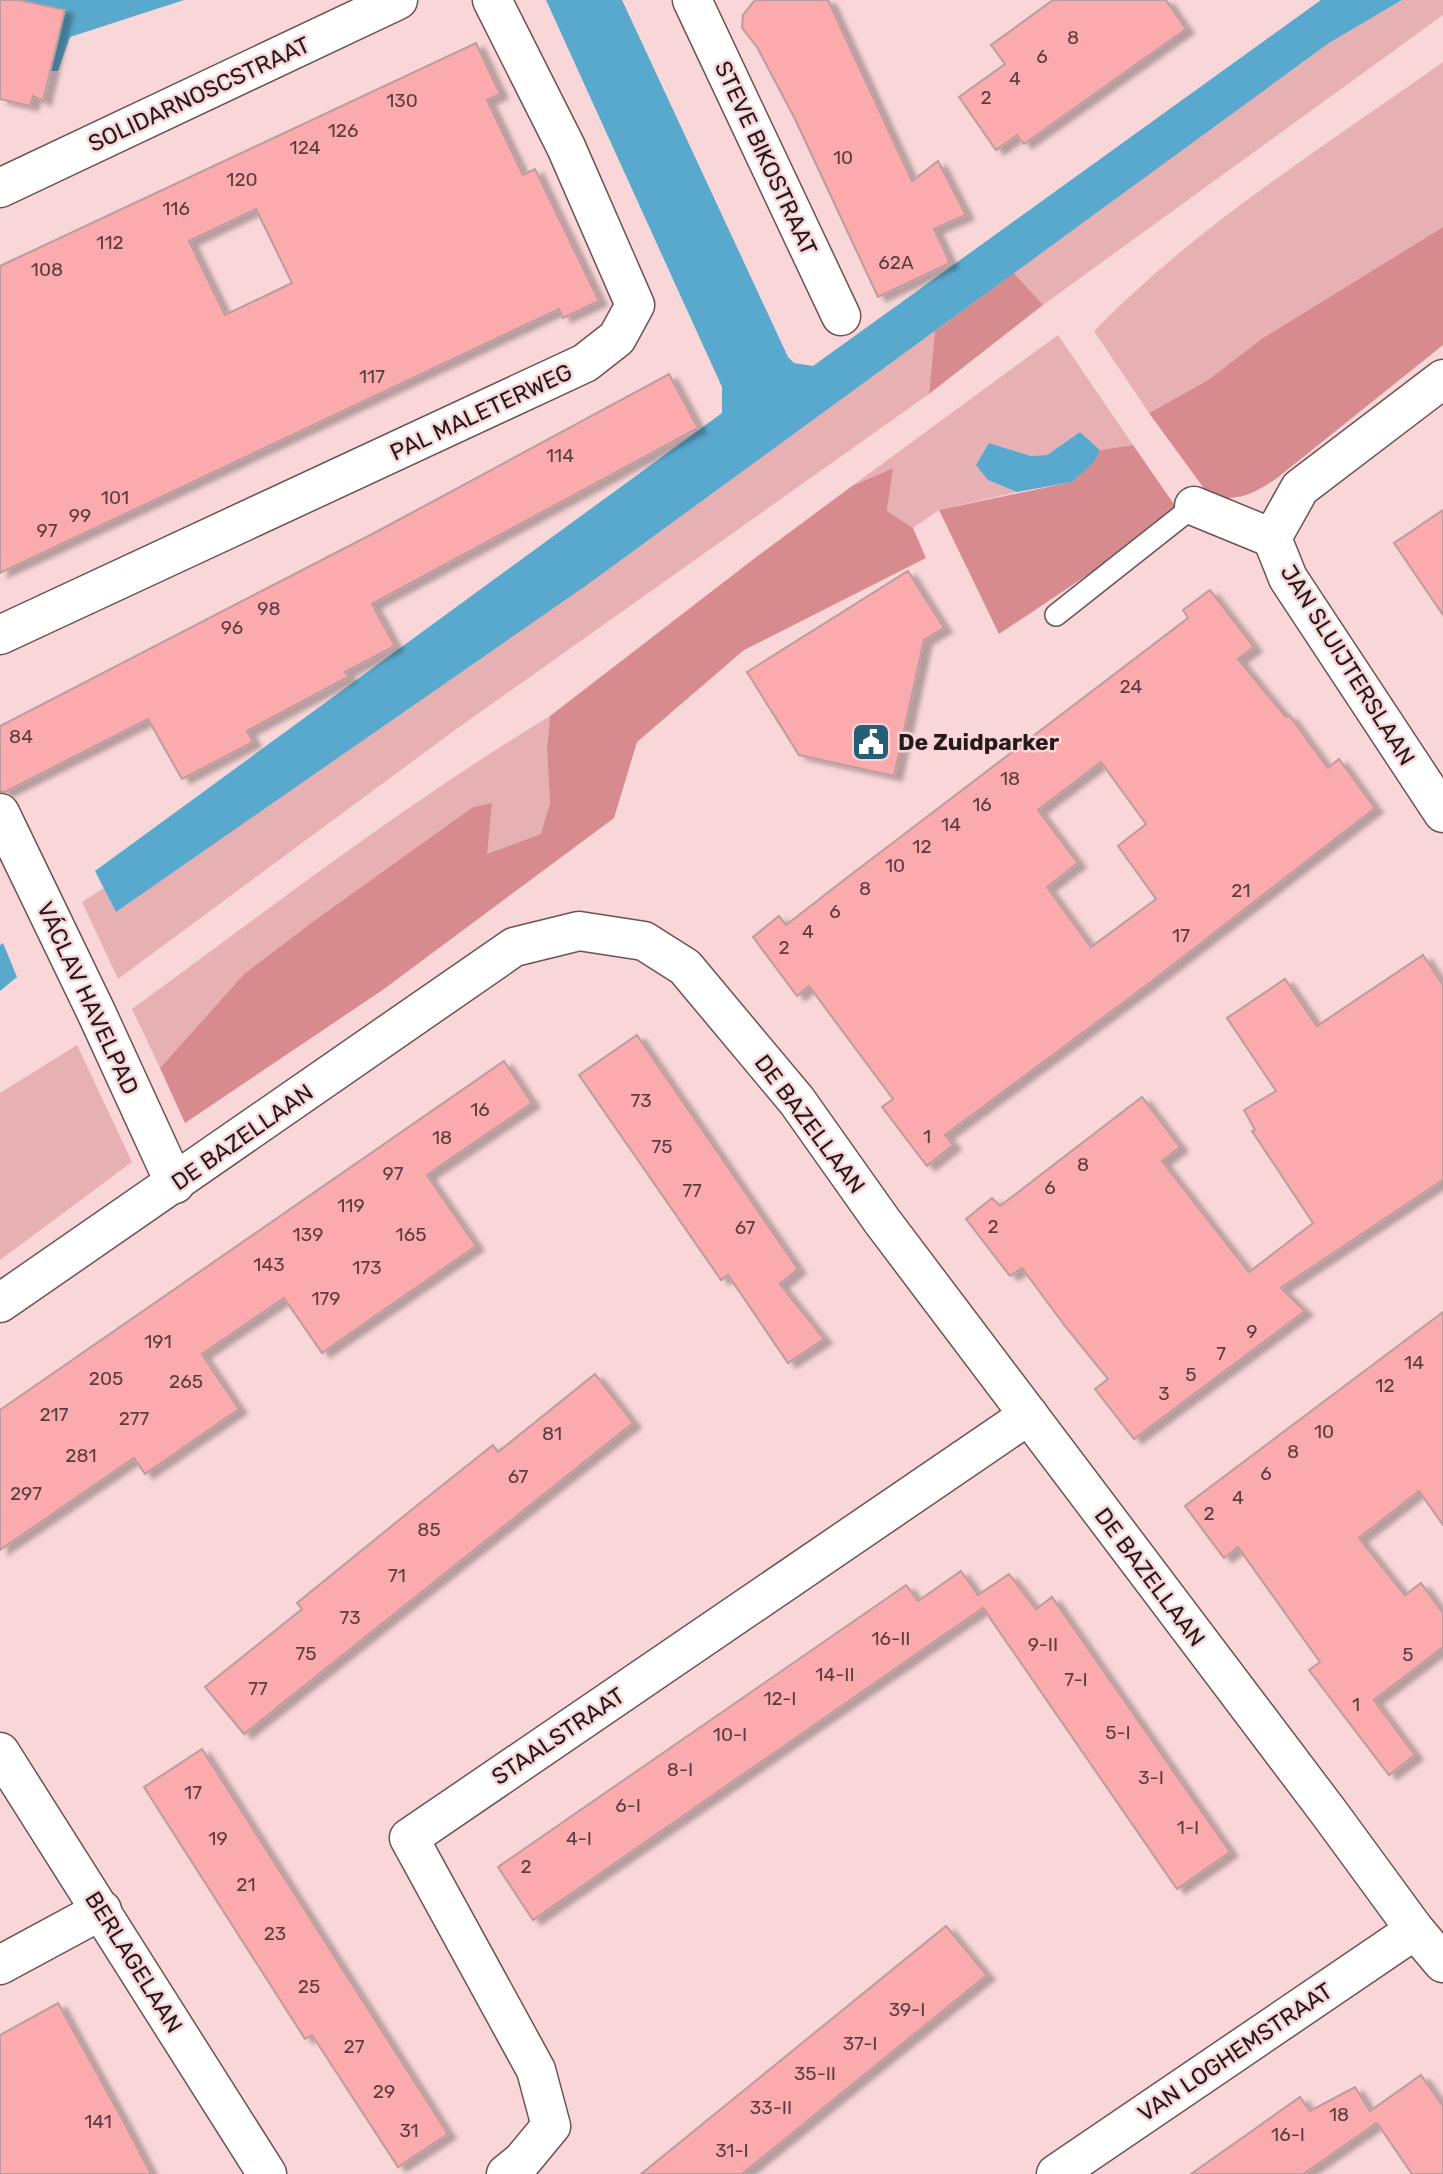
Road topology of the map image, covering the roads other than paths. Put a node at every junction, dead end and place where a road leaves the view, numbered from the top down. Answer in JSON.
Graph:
{"nodes":[{"id":1,"x":398,"y":0,"type":"edge"},
{"id":2,"x":492,"y":0,"type":"edge"},
{"id":3,"x":692,"y":0,"type":"edge"},
{"id":4,"x":0,"y":188,"type":"edge"},
{"id":5,"x":841,"y":316,"type":"dead end"},
{"id":6,"x":1443,"y":379,"type":"edge"},
{"id":7,"x":1194,"y":506,"type":"joint"},
{"id":8,"x":1272,"y":538,"type":"junction"},
{"id":9,"x":1056,"y":615,"type":"dead end"},
{"id":10,"x":0,"y":635,"type":"edge"},
{"id":11,"x":0,"y":813,"type":"edge"},
{"id":12,"x":1443,"y":813,"type":"edge"},
{"id":13,"x":175,"y":1184,"type":"junction"},
{"id":14,"x":0,"y":1303,"type":"edge"},
{"id":15,"x":1029,"y":1415,"type":"junction"},
{"id":16,"x":0,"y":1752,"type":"edge"},
{"id":17,"x":102,"y":1910,"type":"junction"},
{"id":18,"x":1415,"y":1930,"type":"junction"},
{"id":19,"x":1443,"y":1963,"type":"edge"},
{"id":20,"x":0,"y":1965,"type":"edge"},
{"id":21,"x":267,"y":2174,"type":"edge"},
{"id":22,"x":506,"y":2174,"type":"edge"},
{"id":23,"x":1056,"y":2174,"type":"edge"}],
"edges":[{"from":1,"to":4,"type":"street","name":"SOLIDARNOSCSTRAAT"},
{"from":2,"to":10,"type":"street","name":"PAL MALETERWEG"},
{"from":3,"to":5,"type":"street","name":"STEVE BIKOSTRAAT"},
{"from":6,"to":8,"type":"street","name":"JAN SLUIJTERSLAAN"},
{"from":7,"to":8,"type":"street"},
{"from":7,"to":9,"type":"lane"},
{"from":8,"to":12,"type":"street","name":"JAN SLUIJTERSLAAN"},
{"from":11,"to":13,"type":"street","name":"VÁCLAV HAVELPAD"},
{"from":13,"to":14,"type":"street","name":"DE BAZELLAAN"},
{"from":13,"to":15,"type":"street","name":"DE BAZELLAAN"},
{"from":15,"to":18,"type":"street","name":"DE BAZELLAAN"},
{"from":15,"to":22,"type":"street","name":"STAALSTRAAT"},
{"from":16,"to":17,"type":"street","name":"BERLAGELAAN"},
{"from":17,"to":20,"type":"street"},
{"from":17,"to":21,"type":"street","name":"BERLAGELAAN"},
{"from":18,"to":19,"type":"street","name":"DE BAZELLAAN"},
{"from":18,"to":23,"type":"street","name":"VAN LOGHEMSTRAAT"}]}
